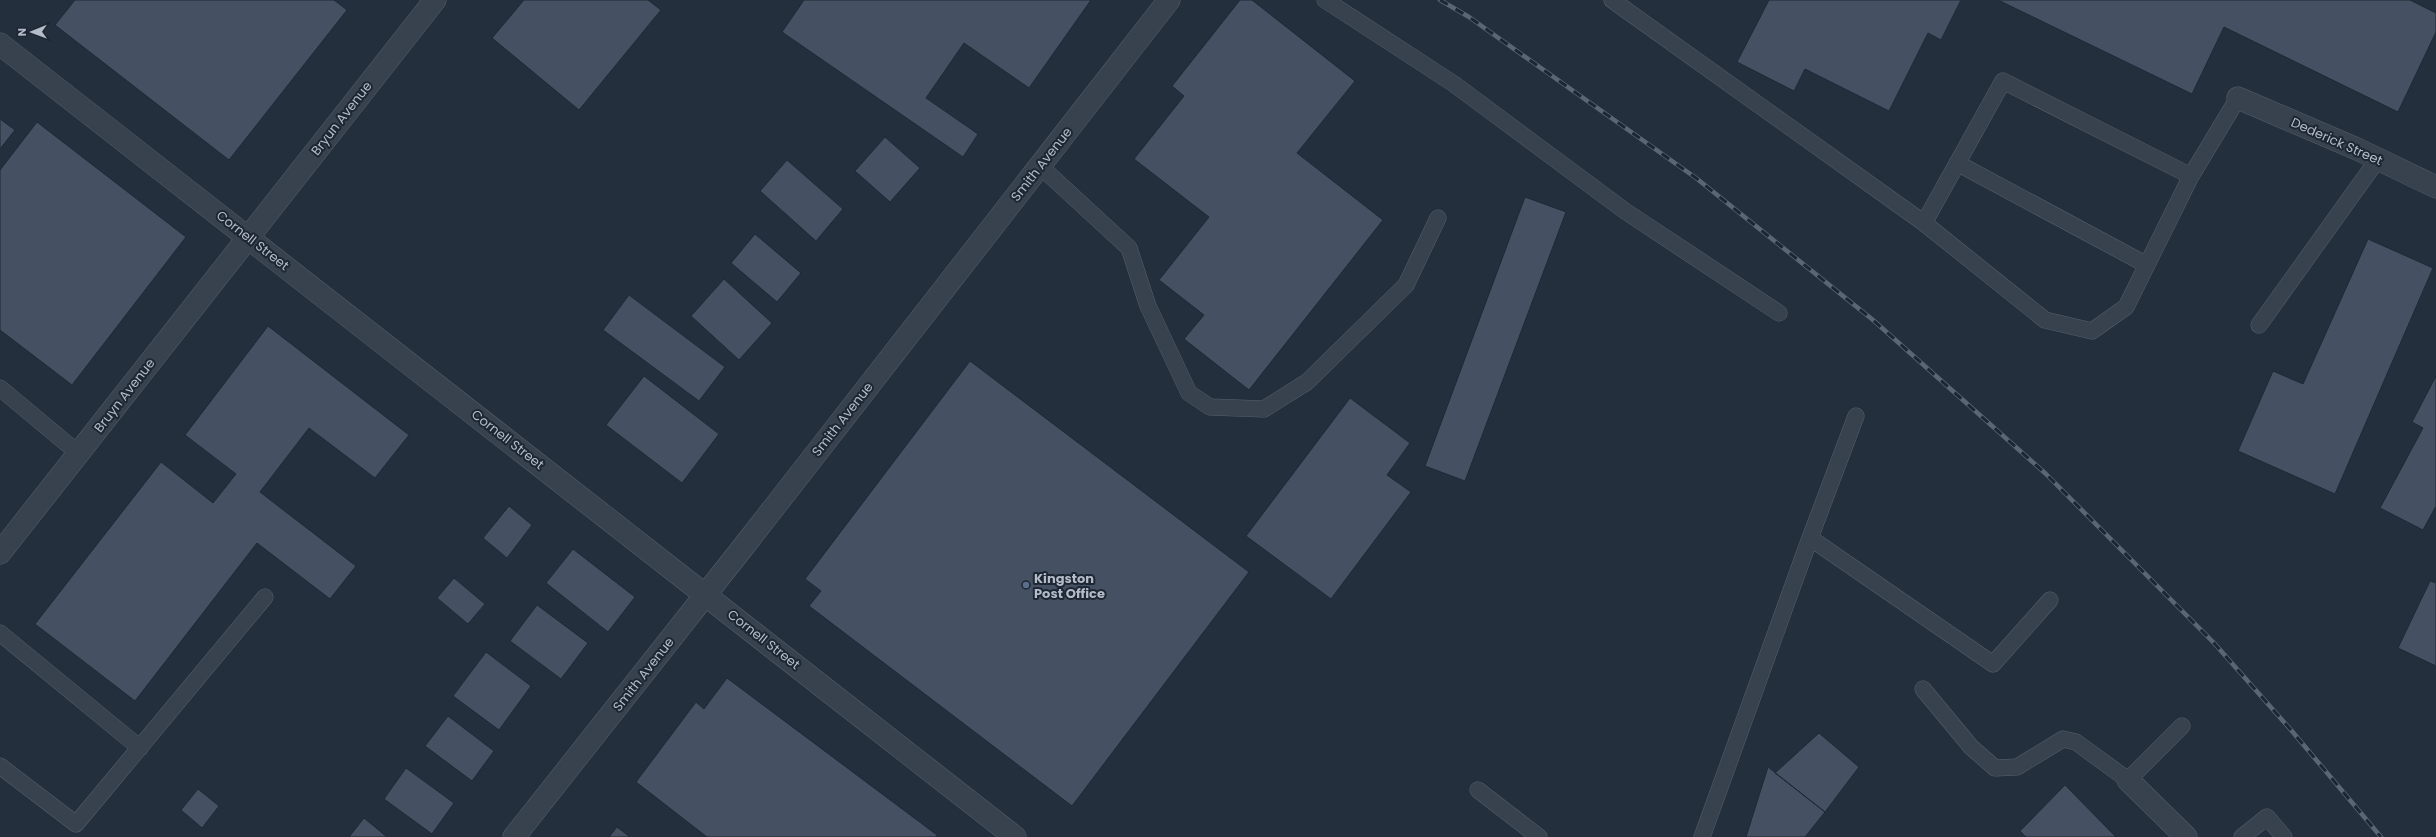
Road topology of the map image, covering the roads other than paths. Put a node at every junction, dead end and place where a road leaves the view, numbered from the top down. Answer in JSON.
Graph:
{"nodes":[{"id":1,"x":434,"y":0,"type":"edge"},
{"id":2,"x":1169,"y":0,"type":"edge"},
{"id":3,"x":1325,"y":0,"type":"edge"},
{"id":4,"x":1612,"y":0,"type":"edge"},
{"id":5,"x":0,"y":44,"type":"edge"},
{"id":6,"x":2238,"y":98,"type":"joint"},
{"id":7,"x":2378,"y":159,"type":"junction"},
{"id":8,"x":1957,"y":163,"type":"junction"},
{"id":9,"x":1040,"y":166,"type":"junction"},
{"id":10,"x":2191,"y":176,"type":"junction"},
{"id":11,"x":2436,"y":187,"type":"edge"},
{"id":12,"x":1438,"y":218,"type":"dead end"},
{"id":13,"x":1924,"y":223,"type":"junction"},
{"id":14,"x":248,"y":236,"type":"junction"},
{"id":15,"x":2147,"y":265,"type":"junction"},
{"id":16,"x":1779,"y":313,"type":"dead end"},
{"id":17,"x":2259,"y":326,"type":"dead end"},
{"id":18,"x":0,"y":388,"type":"edge"},
{"id":19,"x":1856,"y":416,"type":"dead end"},
{"id":20,"x":78,"y":453,"type":"junction"},
{"id":21,"x":1810,"y":538,"type":"junction"},
{"id":22,"x":3,"y":543,"type":"edge"},
{"id":23,"x":706,"y":594,"type":"junction"},
{"id":24,"x":264,"y":597,"type":"dead end"},
{"id":25,"x":2050,"y":600,"type":"dead end"},
{"id":26,"x":0,"y":633,"type":"edge"},
{"id":27,"x":1923,"y":689,"type":"dead end"},
{"id":28,"x":2182,"y":726,"type":"dead end"},
{"id":29,"x":140,"y":748,"type":"junction"},
{"id":30,"x":0,"y":766,"type":"edge"},
{"id":31,"x":2128,"y":780,"type":"junction"},
{"id":32,"x":1478,"y":790,"type":"dead end"},
{"id":33,"x":2175,"y":833,"type":"edge"},
{"id":34,"x":1006,"y":834,"type":"edge"},
{"id":35,"x":514,"y":837,"type":"edge"},
{"id":36,"x":1539,"y":837,"type":"edge"},
{"id":37,"x":1702,"y":837,"type":"edge"},
{"id":38,"x":2242,"y":837,"type":"edge"},
{"id":39,"x":2284,"y":837,"type":"edge"}],
"edges":[{"from":1,"to":14,"type":"street","name":"Bryun Avenue"},
{"from":2,"to":9,"type":"street","name":"Smith Avenue"},
{"from":3,"to":16,"type":"lane"},
{"from":4,"to":13,"type":"lane"},
{"from":5,"to":14,"type":"street","name":"Cornell Street"},
{"from":6,"to":7,"type":"street","name":"Dederick Street"},
{"from":6,"to":10,"type":"lane"},
{"from":7,"to":11,"type":"street","name":"Dederick Street"},
{"from":7,"to":17,"type":"lane"},
{"from":8,"to":10,"type":"lane"},
{"from":8,"to":13,"type":"lane"},
{"from":8,"to":15,"type":"lane"},
{"from":9,"to":12,"type":"lane"},
{"from":9,"to":23,"type":"street","name":"Smith Avenue"},
{"from":10,"to":15,"type":"lane"},
{"from":13,"to":15,"type":"lane"},
{"from":14,"to":20,"type":"street","name":"Bruyn Avenue"},
{"from":14,"to":23,"type":"street","name":"Cornell Street"},
{"from":18,"to":20,"type":"lane"},
{"from":19,"to":21,"type":"lane"},
{"from":20,"to":22,"type":"street","name":"Bruyn Avenue"},
{"from":21,"to":25,"type":"lane"},
{"from":21,"to":37,"type":"lane"},
{"from":23,"to":34,"type":"street","name":"Cornell Street"},
{"from":23,"to":35,"type":"street","name":"Smith Avenue"},
{"from":24,"to":29,"type":"lane"},
{"from":26,"to":29,"type":"lane"},
{"from":27,"to":31,"type":"lane"},
{"from":28,"to":31,"type":"lane"},
{"from":29,"to":30,"type":"lane"},
{"from":31,"to":33,"type":"street"},
{"from":32,"to":36,"type":"lane"},
{"from":38,"to":39,"type":"lane"}]}
